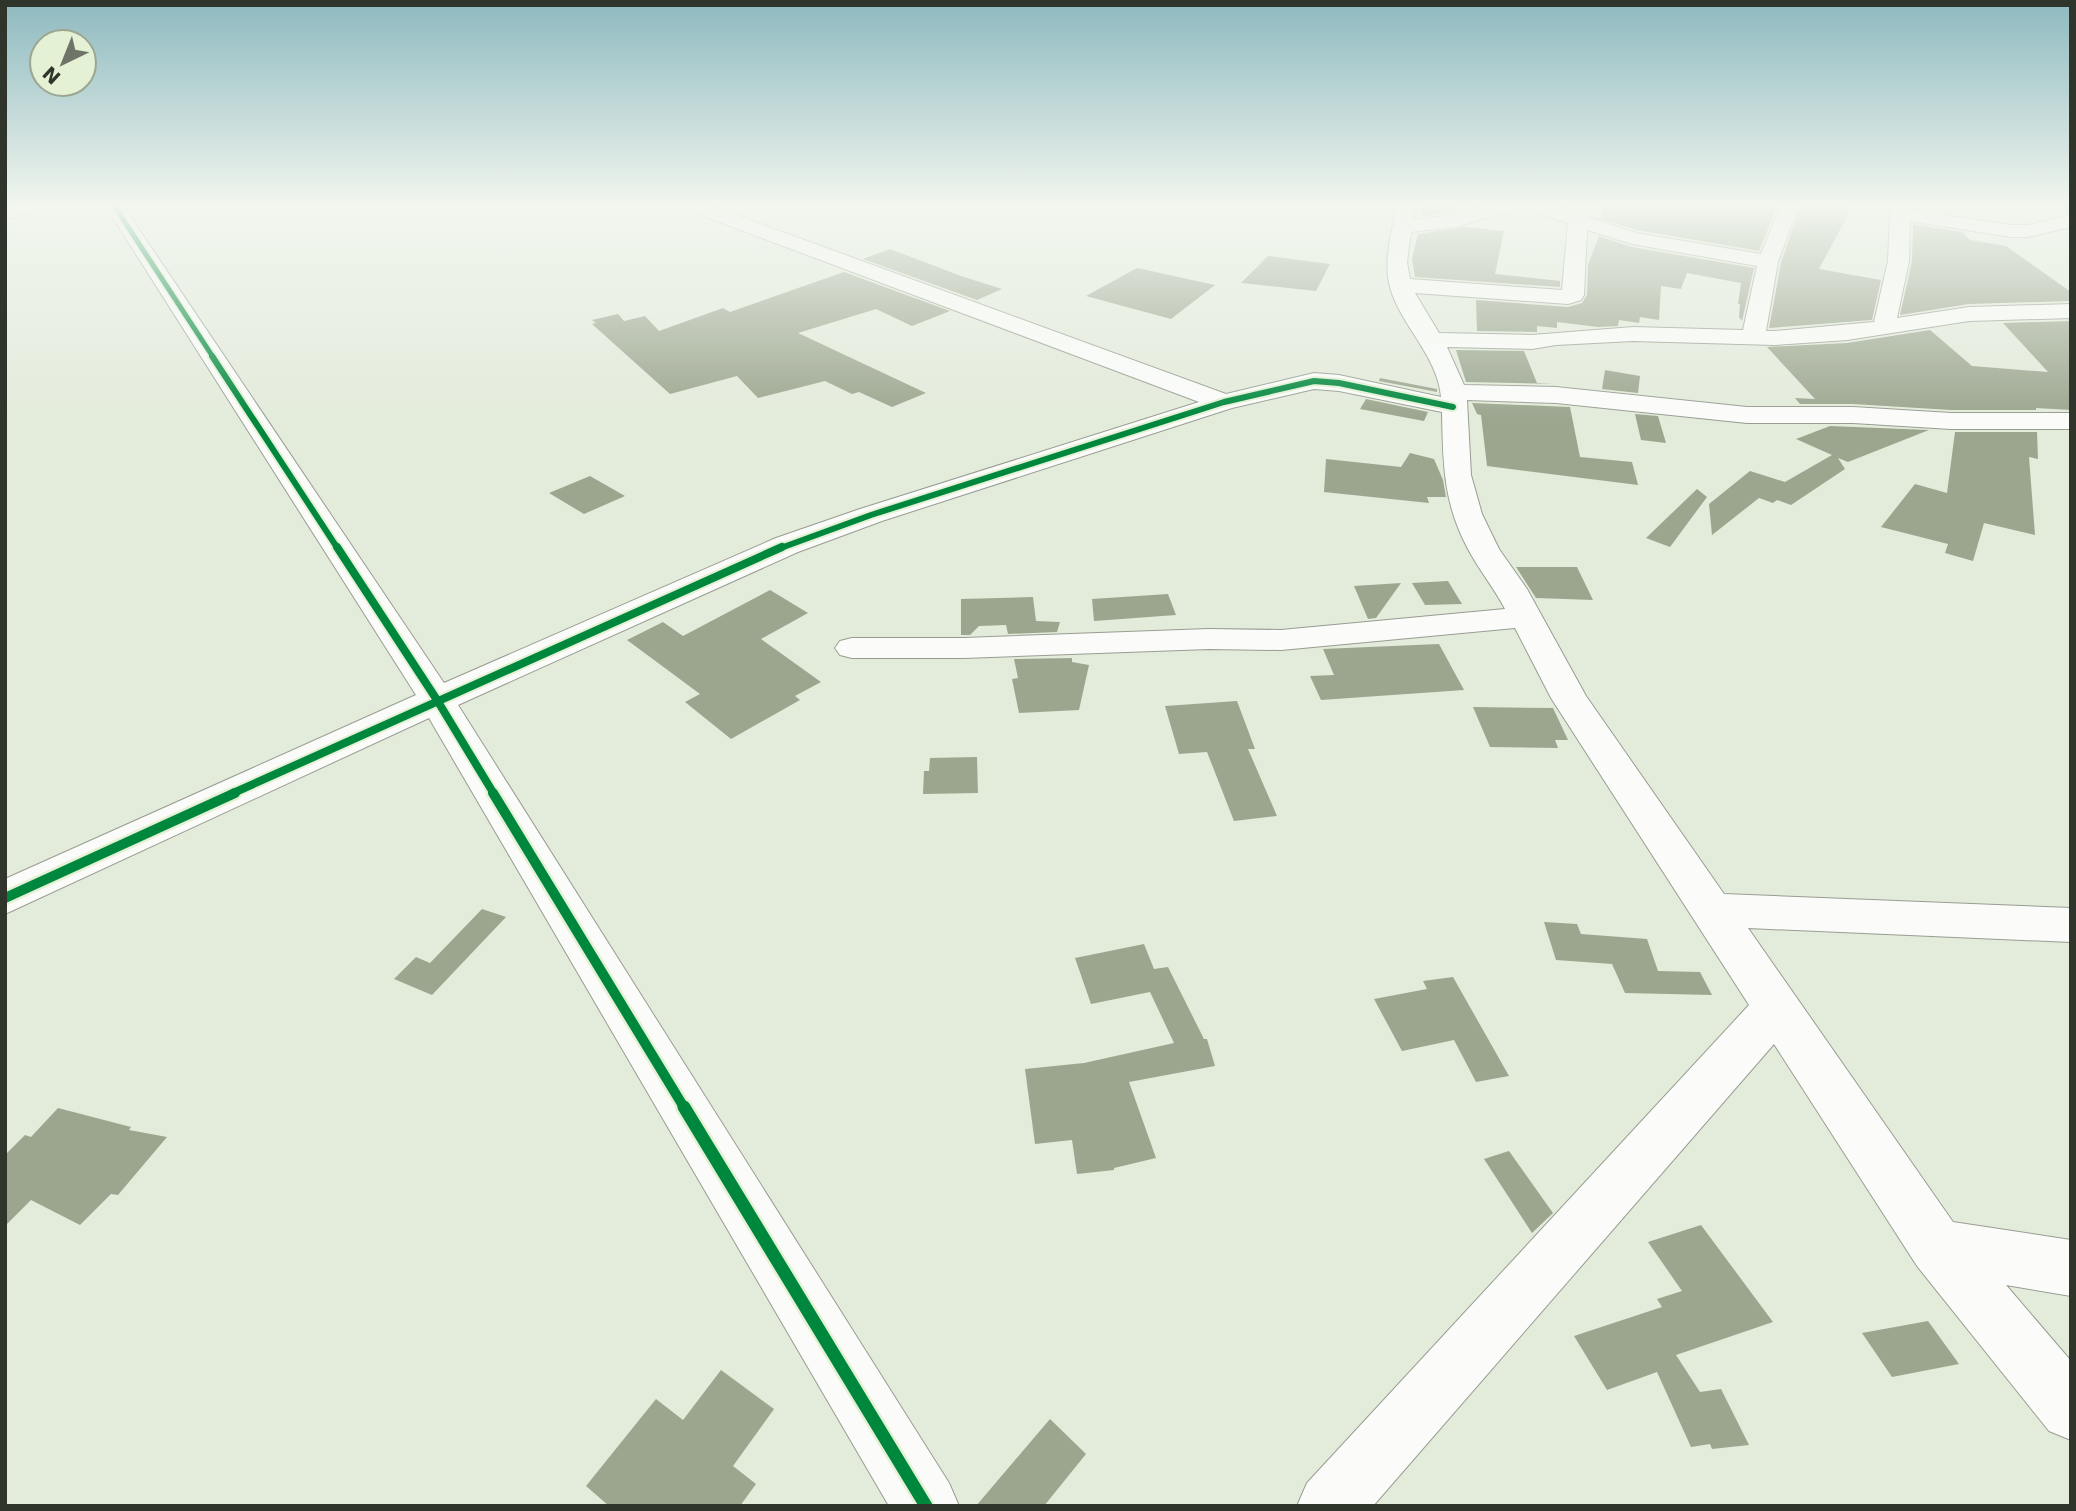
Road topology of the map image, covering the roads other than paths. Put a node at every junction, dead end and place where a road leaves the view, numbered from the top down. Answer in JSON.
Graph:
{"nodes":[{"id":1,"x":161,"y":278,"type":"edge"},
{"id":2,"x":888,"y":278,"type":"edge"},
{"id":3,"x":1399,"y":278,"type":"edge"},
{"id":4,"x":1574,"y":278,"type":"edge"},
{"id":5,"x":1765,"y":278,"type":"edge"},
{"id":6,"x":1896,"y":278,"type":"edge"},
{"id":7,"x":1400,"y":285,"type":"junction"},
{"id":8,"x":2071,"y":310,"type":"edge"},
{"id":9,"x":1884,"y":327,"type":"junction"},
{"id":10,"x":1753,"y":339,"type":"junction"},
{"id":11,"x":1432,"y":341,"type":"junction"},
{"id":12,"x":1453,"y":399,"type":"junction"},
{"id":13,"x":1224,"y":402,"type":"junction"},
{"id":14,"x":2071,"y":421,"type":"edge"},
{"id":15,"x":1527,"y":617,"type":"junction"},
{"id":16,"x":852,"y":648,"type":"dead end"},
{"id":17,"x":437,"y":700,"type":"junction"},
{"id":18,"x":5,"y":898,"type":"edge"},
{"id":19,"x":1713,"y":910,"type":"junction"},
{"id":20,"x":2071,"y":925,"type":"edge"},
{"id":21,"x":1777,"y":1007,"type":"junction"},
{"id":22,"x":1937,"y":1247,"type":"junction"},
{"id":23,"x":2071,"y":1268,"type":"edge"},
{"id":24,"x":2071,"y":1409,"type":"edge"},
{"id":25,"x":926,"y":1506,"type":"edge"},
{"id":26,"x":1330,"y":1506,"type":"edge"}],
"edges":[{"from":1,"to":17,"type":"street"},
{"from":2,"to":13,"type":"street"},
{"from":3,"to":7,"type":"street"},
{"from":4,"to":7,"type":"street"},
{"from":5,"to":10,"type":"street"},
{"from":6,"to":9,"type":"street"},
{"from":7,"to":11,"type":"street"},
{"from":8,"to":9,"type":"street"},
{"from":9,"to":10,"type":"street"},
{"from":10,"to":11,"type":"street"},
{"from":11,"to":12,"type":"street"},
{"from":12,"to":13,"type":"street"},
{"from":12,"to":14,"type":"street"},
{"from":12,"to":15,"type":"street"},
{"from":13,"to":17,"type":"street"},
{"from":15,"to":16,"type":"street"},
{"from":15,"to":19,"type":"street"},
{"from":17,"to":18,"type":"street"},
{"from":17,"to":25,"type":"street"},
{"from":19,"to":20,"type":"street"},
{"from":19,"to":21,"type":"street"},
{"from":21,"to":22,"type":"street"},
{"from":21,"to":26,"type":"street"},
{"from":22,"to":23,"type":"street"},
{"from":22,"to":24,"type":"street"}]}
